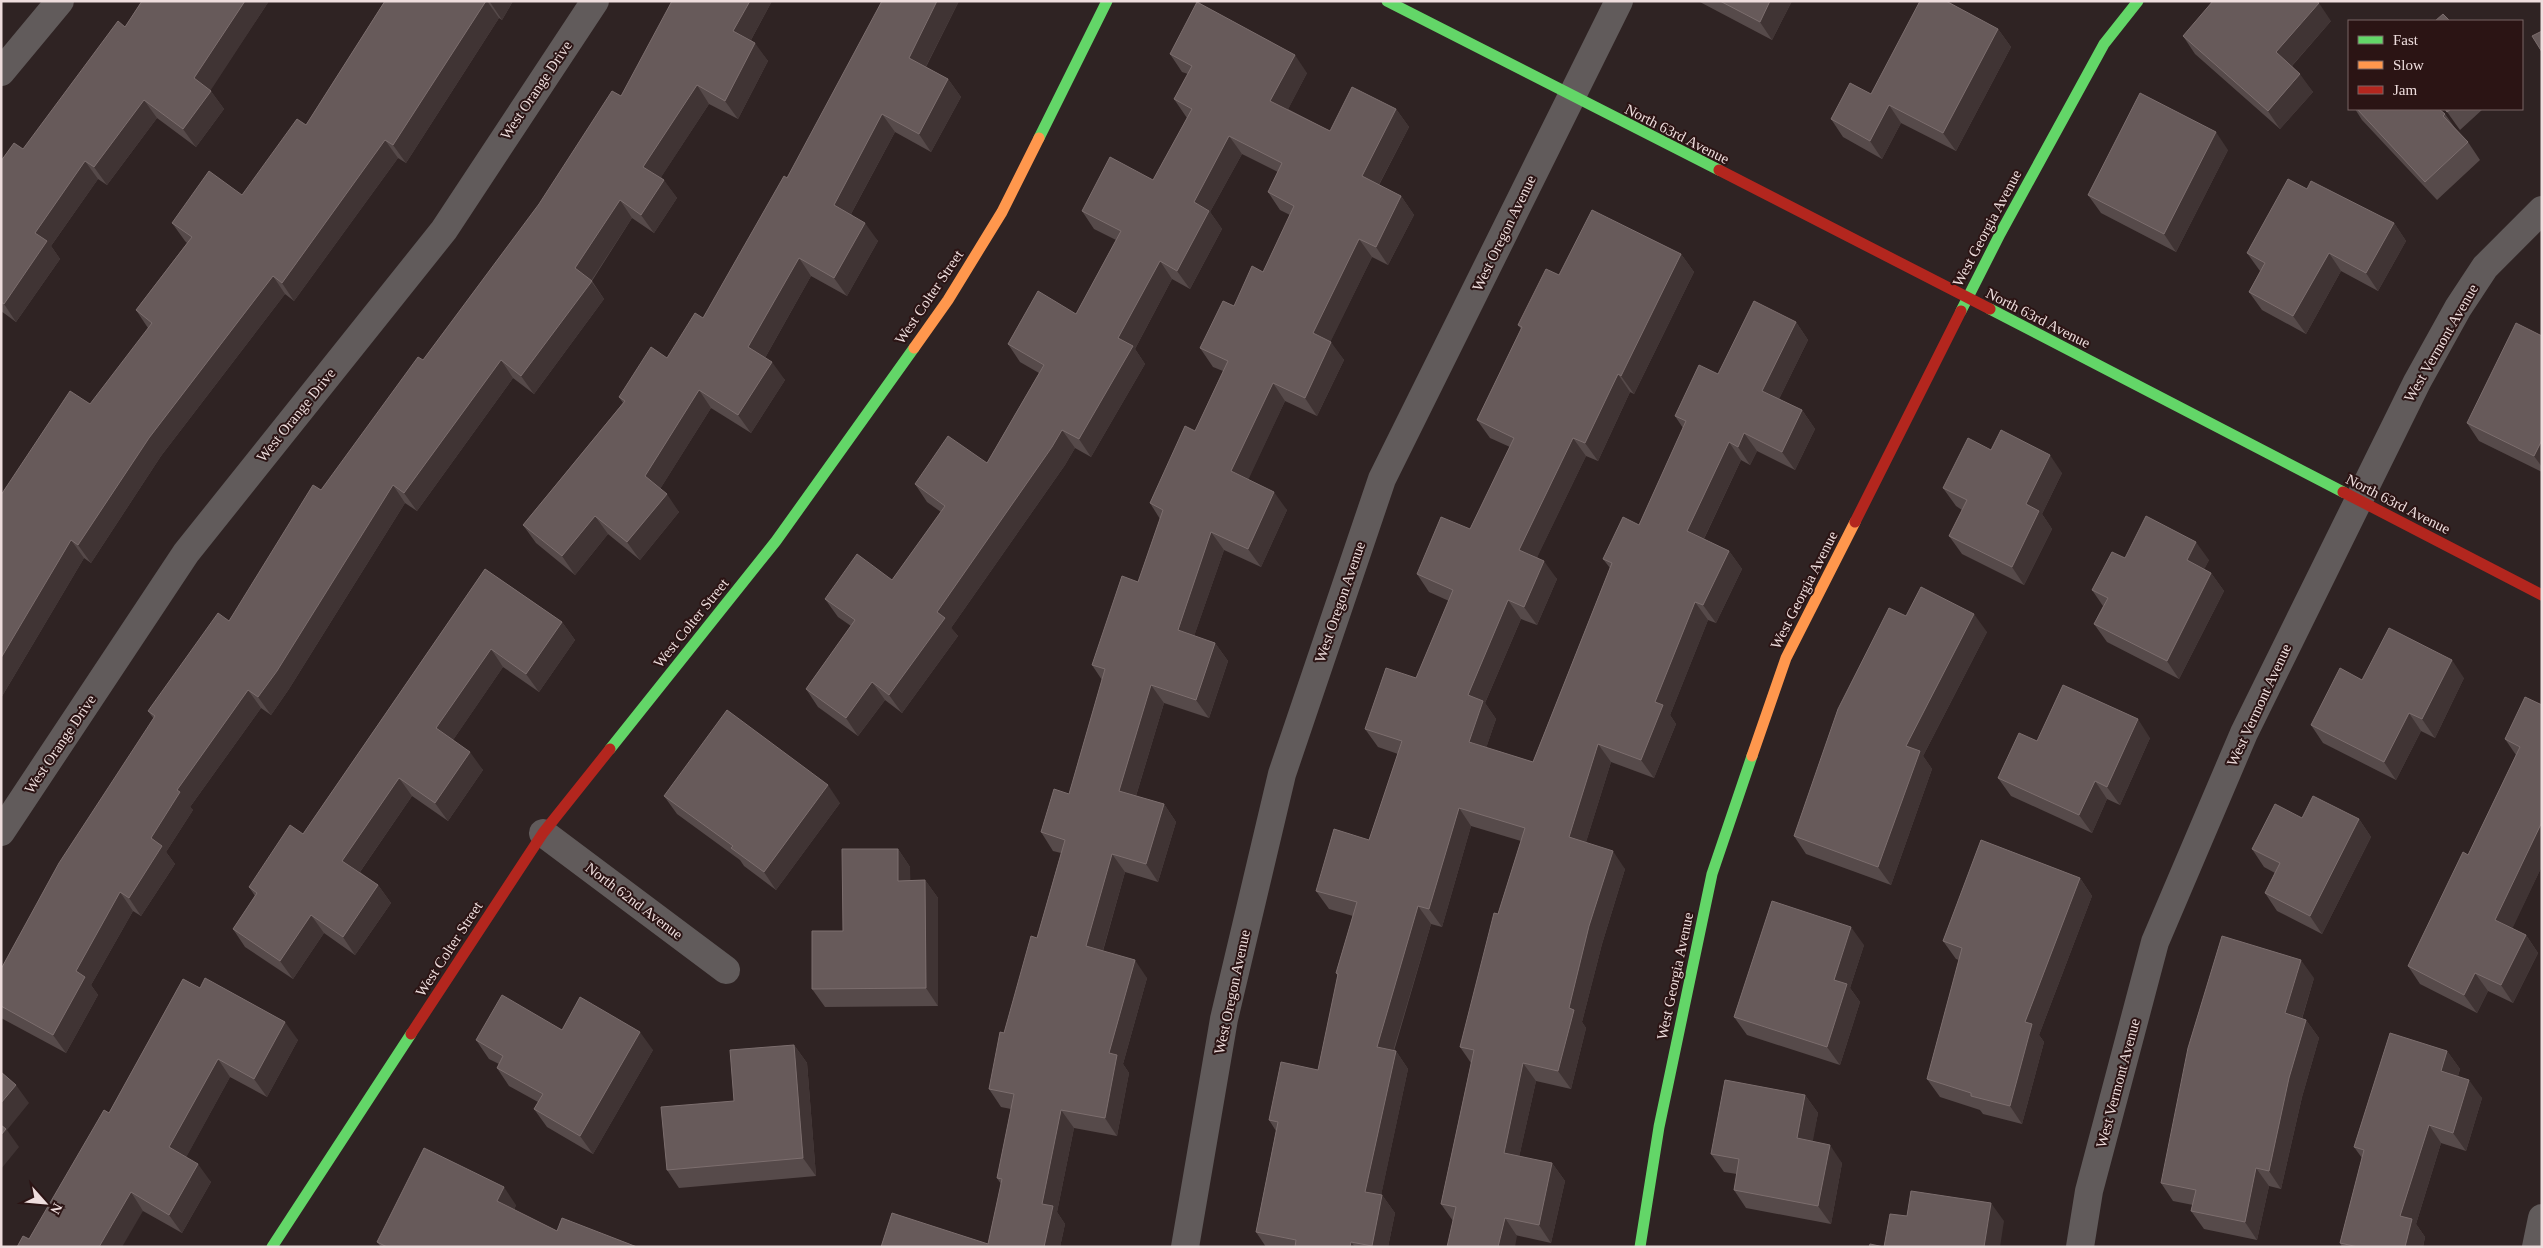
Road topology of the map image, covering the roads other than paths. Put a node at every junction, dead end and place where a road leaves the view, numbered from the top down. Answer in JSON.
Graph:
{"nodes":[{"id":1,"x":60,"y":1,"type":"edge"},
{"id":2,"x":595,"y":1,"type":"edge"},
{"id":3,"x":1107,"y":1,"type":"edge"},
{"id":4,"x":1386,"y":1,"type":"edge"},
{"id":5,"x":1620,"y":1,"type":"edge"},
{"id":6,"x":2138,"y":1,"type":"edge"},
{"id":7,"x":1,"y":72,"type":"edge"},
{"id":8,"x":1572,"y":97,"type":"junction"},
{"id":9,"x":2542,"y":210,"type":"edge"},
{"id":10,"x":1967,"y":297,"type":"junction"},
{"id":11,"x":2357,"y":500,"type":"junction"},
{"id":12,"x":2542,"y":595,"type":"edge"},
{"id":13,"x":1,"y":832,"type":"edge"},
{"id":14,"x":543,"y":833,"type":"junction"},
{"id":15,"x":726,"y":970,"type":"dead end"},
{"id":16,"x":2542,"y":1218,"type":"edge"},
{"id":17,"x":272,"y":1247,"type":"edge"},
{"id":18,"x":1185,"y":1247,"type":"edge"},
{"id":19,"x":1640,"y":1247,"type":"edge"},
{"id":20,"x":2080,"y":1247,"type":"edge"},
{"id":21,"x":2536,"y":1247,"type":"edge"}],
"edges":[{"from":1,"to":7,"type":"street"},
{"from":2,"to":13,"type":"street","name":"West Orange Drive"},
{"from":3,"to":14,"type":"street","name":"West Colter Street"},
{"from":4,"to":8,"type":"street","name":"North 63rd Avenue"},
{"from":5,"to":8,"type":"street","name":"West Oregon Avenue"},
{"from":6,"to":10,"type":"street","name":"West Georgia Avenue"},
{"from":8,"to":10,"type":"street","name":"North 63rd Avenue"},
{"from":8,"to":18,"type":"street","name":"West Oregon Avenue"},
{"from":9,"to":11,"type":"street","name":"West Vermont Avenue"},
{"from":10,"to":11,"type":"street","name":"North 63rd Avenue"},
{"from":10,"to":19,"type":"street","name":"West Georgia Avenue"},
{"from":11,"to":12,"type":"street","name":"North 63rd Avenue"},
{"from":11,"to":20,"type":"street","name":"West Vermont Avenue"},
{"from":14,"to":15,"type":"street","name":"North 62nd Avenue"},
{"from":14,"to":17,"type":"street","name":"West Colter Street"},
{"from":16,"to":21,"type":"street"}]}
